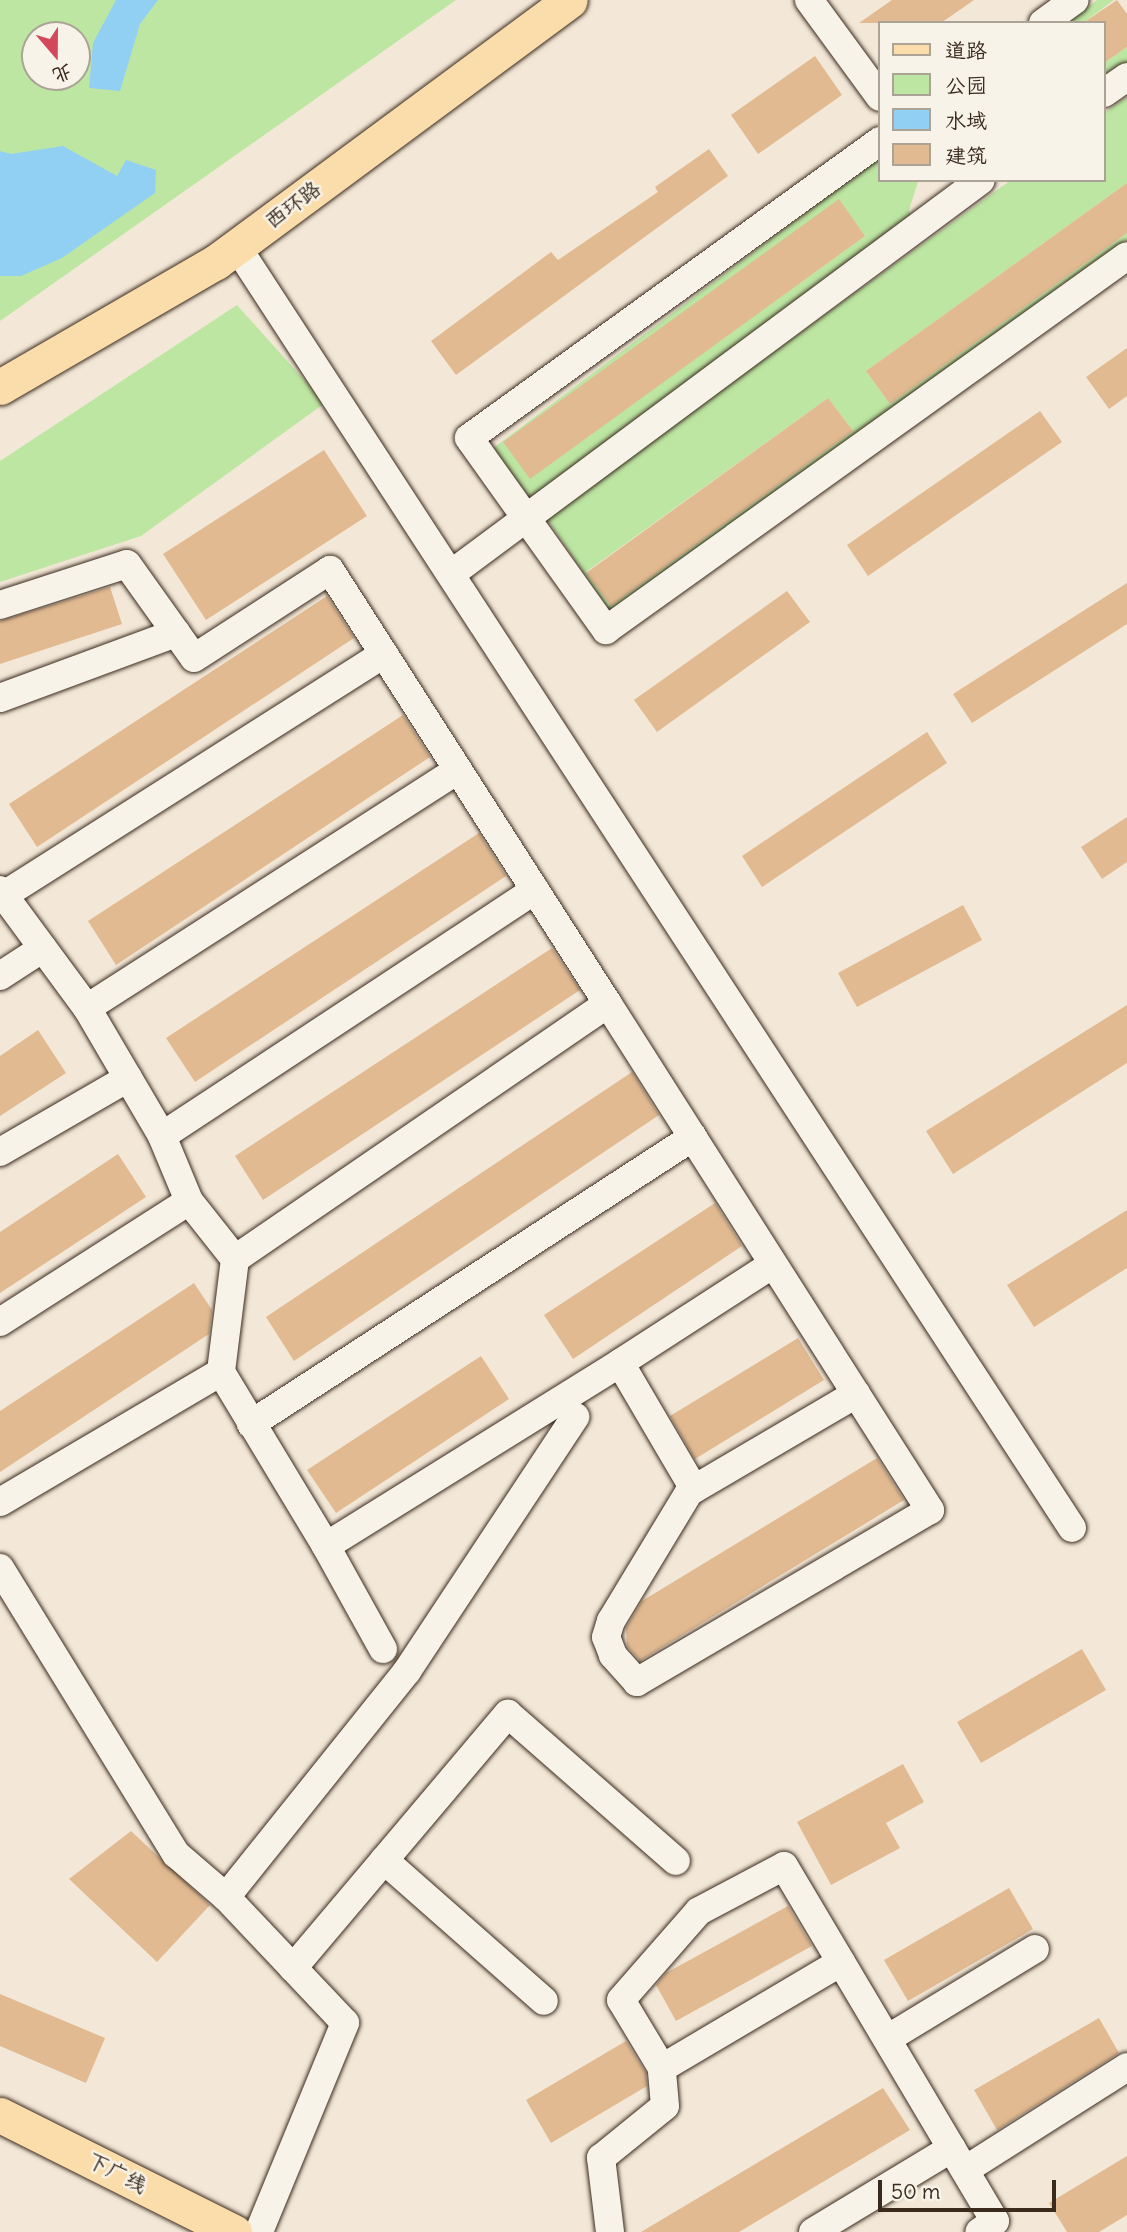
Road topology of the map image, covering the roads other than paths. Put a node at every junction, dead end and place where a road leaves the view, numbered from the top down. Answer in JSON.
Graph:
{"nodes":[{"id":1,"x":570,"y":0,"type":"edge"},
{"id":2,"x":809,"y":0,"type":"edge"},
{"id":3,"x":1075,"y":0,"type":"edge"},
{"id":4,"x":1047,"y":21,"type":"edge"},
{"id":5,"x":1127,"y":77,"type":"edge"},
{"id":6,"x":1106,"y":92,"type":"edge"},
{"id":7,"x":878,"y":94,"type":"edge"},
{"id":8,"x":878,"y":142,"type":"edge"},
{"id":9,"x":974,"y":182,"type":"edge"},
{"id":10,"x":948,"y":189,"type":"edge"},
{"id":11,"x":237,"y":247,"type":"junction"},
{"id":12,"x":1127,"y":256,"type":"edge"},
{"id":13,"x":0,"y":387,"type":"edge"},
{"id":14,"x":526,"y":518,"type":"junction"},
{"id":15,"x":452,"y":573,"type":"junction"},
{"id":16,"x":0,"y":605,"type":"edge"},
{"id":17,"x":176,"y":633,"type":"junction"},
{"id":18,"x":384,"y":654,"type":"junction"},
{"id":19,"x":0,"y":698,"type":"edge"},
{"id":20,"x":458,"y":771,"type":"junction"},
{"id":21,"x":535,"y":890,"type":"junction"},
{"id":22,"x":2,"y":893,"type":"edge"},
{"id":23,"x":43,"y":948,"type":"junction"},
{"id":24,"x":0,"y":976,"type":"edge"},
{"id":25,"x":608,"y":1003,"type":"junction"},
{"id":26,"x":88,"y":1007,"type":"junction"},
{"id":27,"x":128,"y":1078,"type":"junction"},
{"id":28,"x":162,"y":1136,"type":"junction"},
{"id":29,"x":693,"y":1137,"type":"junction"},
{"id":30,"x":0,"y":1152,"type":"edge"},
{"id":31,"x":189,"y":1201,"type":"junction"},
{"id":32,"x":235,"y":1259,"type":"junction"},
{"id":33,"x":773,"y":1264,"type":"junction"},
{"id":34,"x":0,"y":1322,"type":"edge"},
{"id":35,"x":620,"y":1363,"type":"junction"},
{"id":36,"x":222,"y":1372,"type":"junction"},
{"id":37,"x":856,"y":1394,"type":"junction"},
{"id":38,"x":575,"y":1417,"type":"dead end"},
{"id":39,"x":251,"y":1424,"type":"junction"},
{"id":40,"x":694,"y":1489,"type":"junction"},
{"id":41,"x":0,"y":1502,"type":"edge"},
{"id":42,"x":1072,"y":1528,"type":"dead end"},
{"id":43,"x":326,"y":1546,"type":"junction"},
{"id":44,"x":0,"y":1567,"type":"edge"},
{"id":45,"x":383,"y":1649,"type":"dead end"},
{"id":46,"x":384,"y":1860,"type":"junction"},
{"id":47,"x":676,"y":1861,"type":"dead end"},
{"id":48,"x":226,"y":1896,"type":"junction"},
{"id":49,"x":1035,"y":1949,"type":"dead end"},
{"id":50,"x":841,"y":1962,"type":"junction"},
{"id":51,"x":293,"y":1968,"type":"junction"},
{"id":52,"x":544,"y":2001,"type":"dead end"},
{"id":53,"x":887,"y":2039,"type":"junction"},
{"id":54,"x":1127,"y":2067,"type":"edge"},
{"id":55,"x":662,"y":2068,"type":"junction"},
{"id":56,"x":0,"y":2115,"type":"edge"},
{"id":57,"x":958,"y":2159,"type":"junction"},
{"id":58,"x":234,"y":2232,"type":"edge"},
{"id":59,"x":259,"y":2232,"type":"edge"},
{"id":60,"x":610,"y":2232,"type":"edge"},
{"id":61,"x":813,"y":2232,"type":"edge"},
{"id":62,"x":979,"y":2232,"type":"edge"}],
"edges":[{"from":1,"to":11,"type":"main road","name":"西环路"},
{"from":2,"to":7,"type":"street"},
{"from":3,"to":4,"type":"street"},
{"from":5,"to":6,"type":"street"},
{"from":8,"to":14,"type":"street"},
{"from":9,"to":10,"type":"street"},
{"from":10,"to":14,"type":"street"},
{"from":11,"to":13,"type":"main road","name":"西环路"},
{"from":11,"to":15,"type":"street"},
{"from":12,"to":14,"type":"street"},
{"from":14,"to":15,"type":"street"},
{"from":15,"to":42,"type":"street"},
{"from":16,"to":17,"type":"street"},
{"from":17,"to":18,"type":"street"},
{"from":17,"to":19,"type":"street"},
{"from":18,"to":20,"type":"street"},
{"from":18,"to":22,"type":"street"},
{"from":20,"to":21,"type":"street"},
{"from":20,"to":26,"type":"street"},
{"from":21,"to":25,"type":"street"},
{"from":21,"to":28,"type":"street"},
{"from":22,"to":23,"type":"street"},
{"from":23,"to":24,"type":"street"},
{"from":23,"to":26,"type":"street"},
{"from":25,"to":29,"type":"street"},
{"from":25,"to":32,"type":"street"},
{"from":26,"to":27,"type":"street"},
{"from":27,"to":28,"type":"street"},
{"from":27,"to":30,"type":"street"},
{"from":28,"to":31,"type":"street"},
{"from":29,"to":33,"type":"street"},
{"from":29,"to":39,"type":"street"},
{"from":31,"to":32,"type":"street"},
{"from":31,"to":34,"type":"street"},
{"from":32,"to":36,"type":"street"},
{"from":33,"to":35,"type":"street"},
{"from":33,"to":37,"type":"street"},
{"from":35,"to":40,"type":"street"},
{"from":35,"to":43,"type":"street"},
{"from":36,"to":39,"type":"street"},
{"from":36,"to":41,"type":"street"},
{"from":37,"to":40,"type":"street"},
{"from":37,"to":40,"type":"street"},
{"from":38,"to":48,"type":"street"},
{"from":39,"to":43,"type":"street"},
{"from":43,"to":45,"type":"street"},
{"from":44,"to":48,"type":"street"},
{"from":46,"to":47,"type":"street"},
{"from":46,"to":51,"type":"street"},
{"from":46,"to":52,"type":"street"},
{"from":48,"to":51,"type":"street"},
{"from":49,"to":53,"type":"street"},
{"from":50,"to":53,"type":"street"},
{"from":50,"to":55,"type":"street"},
{"from":50,"to":55,"type":"street"},
{"from":51,"to":59,"type":"street"},
{"from":53,"to":57,"type":"street"},
{"from":54,"to":57,"type":"street"},
{"from":55,"to":60,"type":"street"},
{"from":56,"to":58,"type":"main road","name":"下广线"},
{"from":57,"to":61,"type":"street"},
{"from":57,"to":62,"type":"street"}]}
